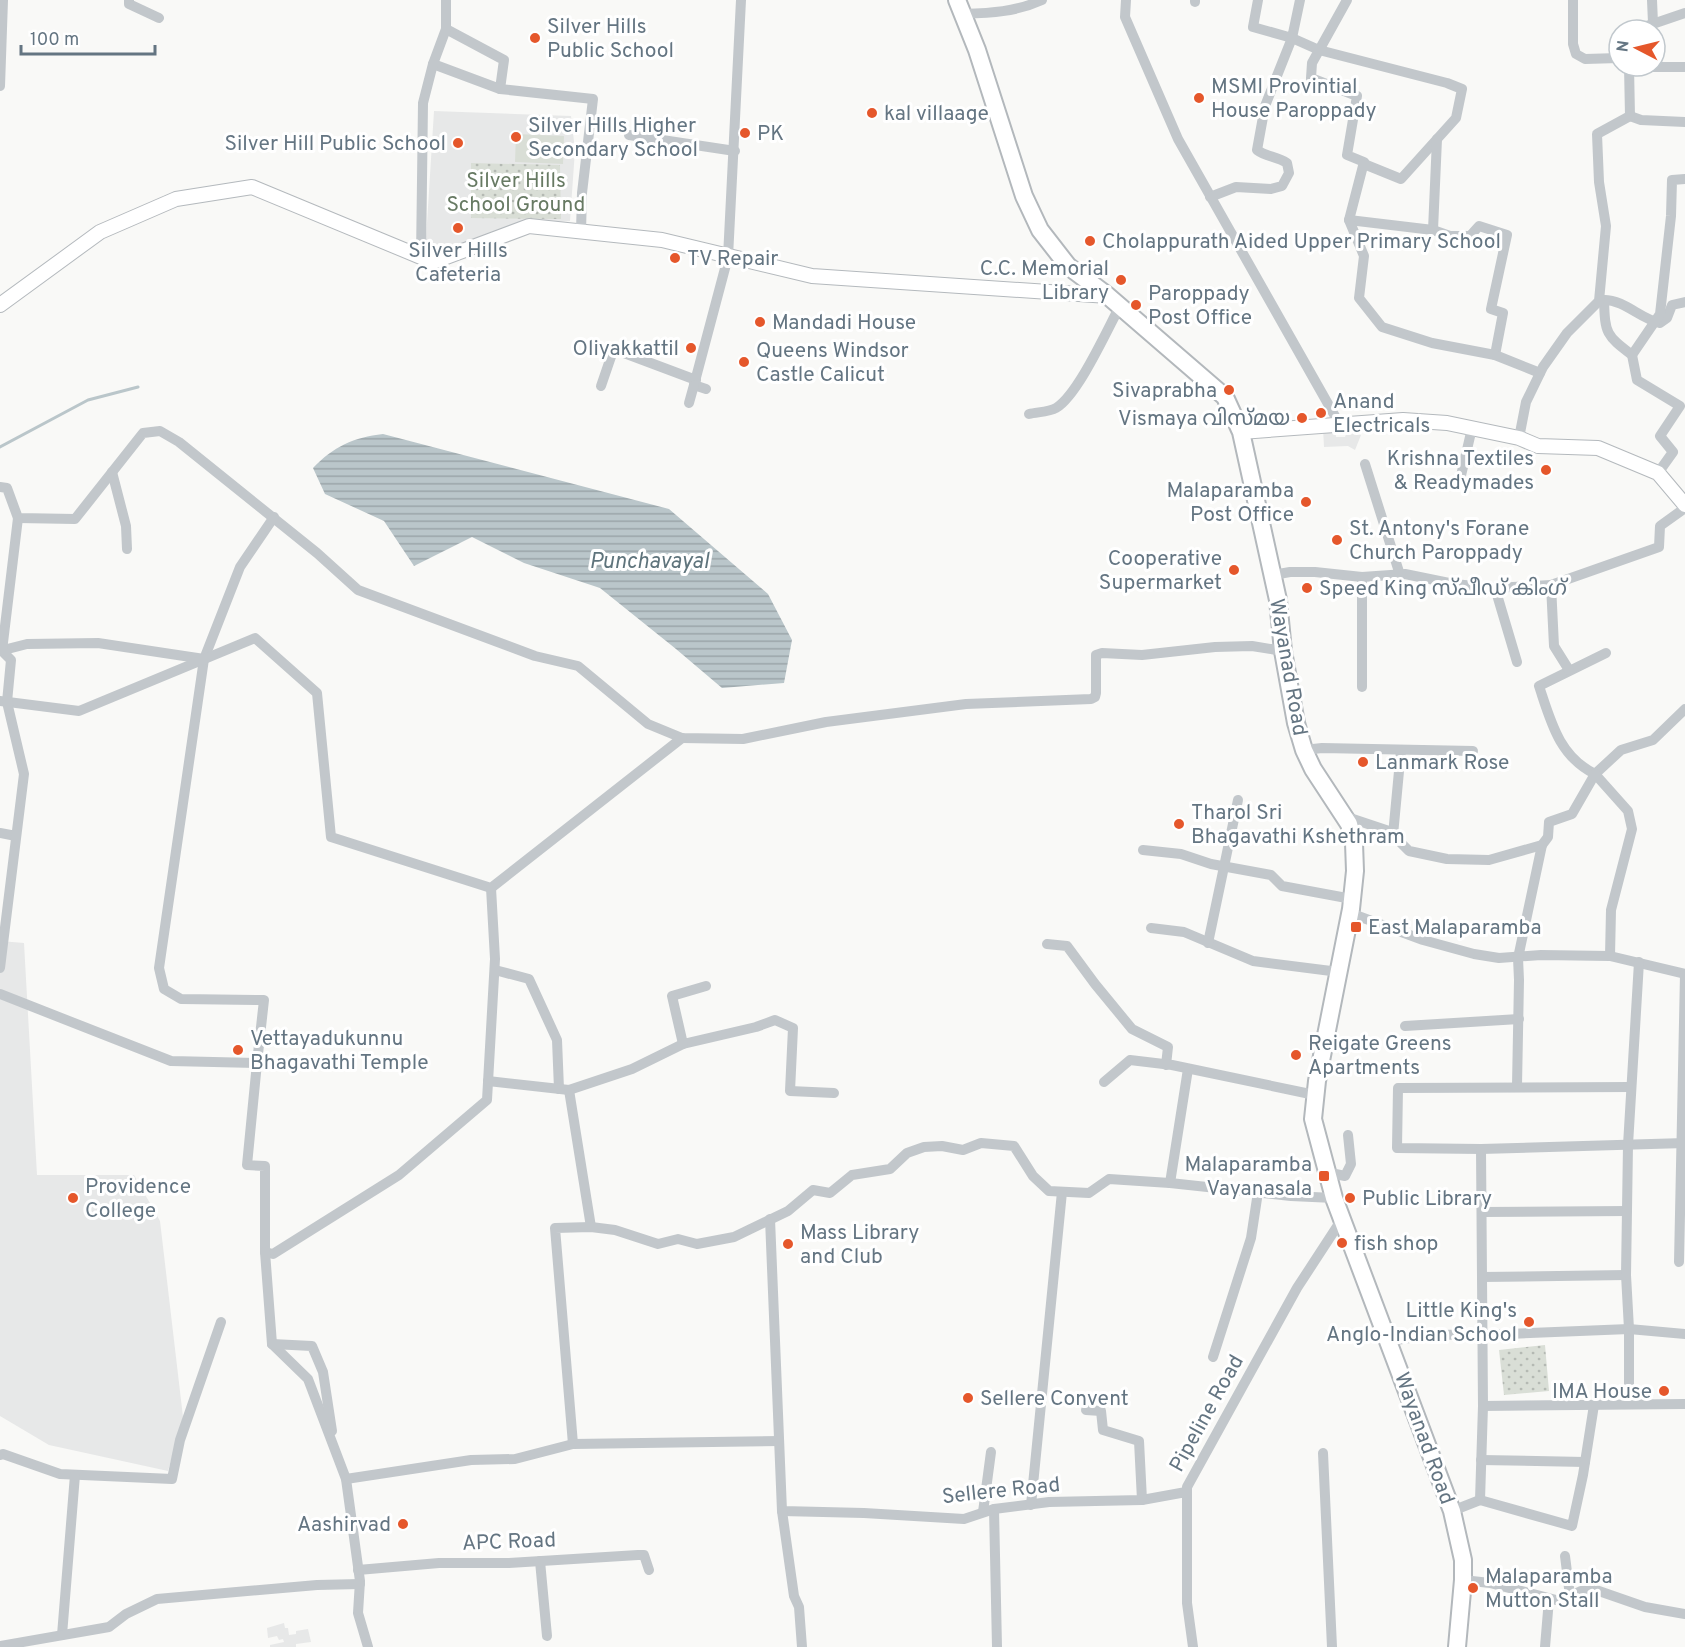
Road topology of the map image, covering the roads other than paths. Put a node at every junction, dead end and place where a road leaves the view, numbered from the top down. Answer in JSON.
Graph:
{"nodes":[{"id":1,"x":3,"y":0,"type":"edge"},
{"id":2,"x":129,"y":0,"type":"edge"},
{"id":3,"x":446,"y":0,"type":"edge"},
{"id":4,"x":741,"y":0,"type":"edge"},
{"id":5,"x":1042,"y":0,"type":"edge"},
{"id":6,"x":1126,"y":0,"type":"edge"},
{"id":7,"x":1258,"y":0,"type":"edge"},
{"id":8,"x":1300,"y":0,"type":"edge"},
{"id":9,"x":1347,"y":0,"type":"edge"},
{"id":10,"x":1573,"y":0,"type":"edge"},
{"id":11,"x":1652,"y":0,"type":"edge"},
{"id":12,"x":960,"y":7,"type":"edge"},
{"id":13,"x":1685,"y":13,"type":"edge"},
{"id":14,"x":159,"y":18,"type":"dead end"},
{"id":15,"x":1653,"y":18,"type":"edge"},
{"id":16,"x":1667,"y":19,"type":"edge"},
{"id":17,"x":446,"y":28,"type":"junction"},
{"id":18,"x":1292,"y":38,"type":"junction"},
{"id":19,"x":1319,"y":50,"type":"junction"},
{"id":20,"x":1607,"y":58,"type":"edge"},
{"id":21,"x":433,"y":64,"type":"junction"},
{"id":22,"x":1667,"y":67,"type":"edge"},
{"id":23,"x":1685,"y":67,"type":"edge"},
{"id":24,"x":1629,"y":78,"type":"edge"},
{"id":25,"x":0,"y":86,"type":"edge"},
{"id":26,"x":500,"y":89,"type":"junction"},
{"id":27,"x":1630,"y":116,"type":"junction"},
{"id":28,"x":1685,"y":122,"type":"edge"},
{"id":29,"x":629,"y":135,"type":"dead end"},
{"id":30,"x":1437,"y":139,"type":"junction"},
{"id":31,"x":735,"y":151,"type":"junction"},
{"id":32,"x":1364,"y":164,"type":"junction"},
{"id":33,"x":1685,"y":179,"type":"edge"},
{"id":34,"x":1210,"y":197,"type":"junction"},
{"id":35,"x":1349,"y":220,"type":"junction"},
{"id":36,"x":1433,"y":230,"type":"junction"},
{"id":37,"x":581,"y":232,"type":"junction"},
{"id":38,"x":728,"y":257,"type":"junction"},
{"id":39,"x":421,"y":258,"type":"junction"},
{"id":40,"x":1114,"y":301,"type":"junction"},
{"id":41,"x":1602,"y":301,"type":"junction"},
{"id":42,"x":1685,"y":302,"type":"edge"},
{"id":43,"x":0,"y":305,"type":"edge"},
{"id":44,"x":1655,"y":322,"type":"junction"},
{"id":45,"x":1494,"y":355,"type":"junction"},
{"id":46,"x":1632,"y":355,"type":"junction"},
{"id":47,"x":1540,"y":373,"type":"junction"},
{"id":48,"x":695,"y":382,"type":"junction"},
{"id":49,"x":601,"y":386,"type":"dead end"},
{"id":50,"x":706,"y":389,"type":"dead end"},
{"id":51,"x":689,"y":403,"type":"dead end"},
{"id":52,"x":1029,"y":414,"type":"dead end"},
{"id":53,"x":1340,"y":425,"type":"junction"},
{"id":54,"x":1472,"y":428,"type":"junction"},
{"id":55,"x":1241,"y":432,"type":"junction"},
{"id":56,"x":1519,"y":438,"type":"junction"},
{"id":57,"x":1365,"y":464,"type":"dead end"},
{"id":58,"x":112,"y":472,"type":"junction"},
{"id":59,"x":1658,"y":472,"type":"junction"},
{"id":60,"x":1460,"y":480,"type":"dead end"},
{"id":61,"x":0,"y":487,"type":"edge"},
{"id":62,"x":1685,"y":506,"type":"edge"},
{"id":63,"x":274,"y":517,"type":"junction"},
{"id":64,"x":18,"y":518,"type":"junction"},
{"id":65,"x":127,"y":549,"type":"dead end"},
{"id":66,"x":1273,"y":574,"type":"junction"},
{"id":67,"x":1400,"y":575,"type":"junction"},
{"id":68,"x":1362,"y":577,"type":"junction"},
{"id":69,"x":1551,"y":585,"type":"junction"},
{"id":70,"x":1495,"y":588,"type":"junction"},
{"id":71,"x":1,"y":651,"type":"edge"},
{"id":72,"x":1283,"y":651,"type":"junction"},
{"id":73,"x":1606,"y":652,"type":"dead end"},
{"id":74,"x":204,"y":659,"type":"junction"},
{"id":75,"x":1517,"y":662,"type":"dead end"},
{"id":76,"x":1569,"y":670,"type":"junction"},
{"id":77,"x":1362,"y":687,"type":"dead end"},
{"id":78,"x":4,"y":702,"type":"edge"},
{"id":79,"x":1685,"y":709,"type":"edge"},
{"id":80,"x":682,"y":738,"type":"junction"},
{"id":81,"x":1304,"y":750,"type":"junction"},
{"id":82,"x":1401,"y":750,"type":"junction"},
{"id":83,"x":1473,"y":751,"type":"dead end"},
{"id":84,"x":1595,"y":774,"type":"junction"},
{"id":85,"x":1238,"y":800,"type":"dead end"},
{"id":86,"x":1344,"y":816,"type":"junction"},
{"id":87,"x":0,"y":833,"type":"edge"},
{"id":88,"x":1393,"y":835,"type":"junction"},
{"id":89,"x":16,"y":836,"type":"junction"},
{"id":90,"x":1542,"y":845,"type":"junction"},
{"id":91,"x":1143,"y":850,"type":"dead end"},
{"id":92,"x":1224,"y":867,"type":"junction"},
{"id":93,"x":491,"y":888,"type":"junction"},
{"id":94,"x":1351,"y":906,"type":"junction"},
{"id":95,"x":1151,"y":928,"type":"dead end"},
{"id":96,"x":1208,"y":942,"type":"junction"},
{"id":97,"x":1047,"y":944,"type":"dead end"},
{"id":98,"x":1610,"y":956,"type":"junction"},
{"id":99,"x":1518,"y":958,"type":"junction"},
{"id":100,"x":1639,"y":962,"type":"junction"},
{"id":101,"x":0,"y":968,"type":"edge"},
{"id":102,"x":495,"y":970,"type":"junction"},
{"id":103,"x":1339,"y":972,"type":"junction"},
{"id":104,"x":1685,"y":974,"type":"edge"},
{"id":105,"x":706,"y":986,"type":"dead end"},
{"id":106,"x":0,"y":994,"type":"edge"},
{"id":107,"x":1519,"y":1019,"type":"junction"},
{"id":108,"x":1405,"y":1026,"type":"dead end"},
{"id":109,"x":683,"y":1044,"type":"junction"},
{"id":110,"x":257,"y":1063,"type":"junction"},
{"id":111,"x":1166,"y":1065,"type":"junction"},
{"id":112,"x":1188,"y":1069,"type":"junction"},
{"id":113,"x":488,"y":1081,"type":"junction"},
{"id":114,"x":1104,"y":1082,"type":"dead end"},
{"id":115,"x":1517,"y":1086,"type":"junction"},
{"id":116,"x":1631,"y":1087,"type":"junction"},
{"id":117,"x":564,"y":1089,"type":"junction"},
{"id":118,"x":834,"y":1094,"type":"dead end"},
{"id":119,"x":1315,"y":1095,"type":"junction"},
{"id":120,"x":1348,"y":1135,"type":"dead end"},
{"id":121,"x":1683,"y":1143,"type":"edge"},
{"id":122,"x":1628,"y":1145,"type":"junction"},
{"id":123,"x":1481,"y":1149,"type":"junction"},
{"id":124,"x":1326,"y":1172,"type":"junction"},
{"id":125,"x":1170,"y":1183,"type":"junction"},
{"id":126,"x":1062,"y":1192,"type":"junction"},
{"id":127,"x":1258,"y":1192,"type":"junction"},
{"id":128,"x":1334,"y":1198,"type":"junction"},
{"id":129,"x":1627,"y":1211,"type":"junction"},
{"id":130,"x":1482,"y":1212,"type":"junction"},
{"id":131,"x":770,"y":1219,"type":"junction"},
{"id":132,"x":1342,"y":1219,"type":"junction"},
{"id":133,"x":591,"y":1227,"type":"junction"},
{"id":134,"x":265,"y":1252,"type":"junction"},
{"id":135,"x":1679,"y":1262,"type":"dead end"},
{"id":136,"x":1626,"y":1275,"type":"junction"},
{"id":137,"x":1482,"y":1277,"type":"junction"},
{"id":138,"x":221,"y":1322,"type":"dead end"},
{"id":139,"x":1629,"y":1329,"type":"junction"},
{"id":140,"x":1685,"y":1334,"type":"edge"},
{"id":141,"x":1481,"y":1335,"type":"junction"},
{"id":142,"x":1389,"y":1341,"type":"junction"},
{"id":143,"x":272,"y":1344,"type":"junction"},
{"id":144,"x":1213,"y":1357,"type":"dead end"},
{"id":145,"x":1629,"y":1404,"type":"junction"},
{"id":146,"x":1685,"y":1404,"type":"edge"},
{"id":147,"x":1594,"y":1405,"type":"junction"},
{"id":148,"x":1483,"y":1406,"type":"junction"},
{"id":149,"x":1086,"y":1410,"type":"dead end"},
{"id":150,"x":779,"y":1441,"type":"junction"},
{"id":151,"x":573,"y":1444,"type":"junction"},
{"id":152,"x":335,"y":1449,"type":"junction"},
{"id":153,"x":991,"y":1452,"type":"dead end"},
{"id":154,"x":1323,"y":1453,"type":"dead end"},
{"id":155,"x":0,"y":1455,"type":"edge"},
{"id":156,"x":1481,"y":1460,"type":"junction"},
{"id":157,"x":1585,"y":1462,"type":"junction"},
{"id":158,"x":75,"y":1475,"type":"junction"},
{"id":159,"x":346,"y":1479,"type":"junction"},
{"id":160,"x":1186,"y":1492,"type":"junction"},
{"id":161,"x":1142,"y":1500,"type":"junction"},
{"id":162,"x":1480,"y":1500,"type":"junction"},
{"id":163,"x":1031,"y":1505,"type":"junction"},
{"id":164,"x":1452,"y":1510,"type":"junction"},
{"id":165,"x":782,"y":1511,"type":"junction"},
{"id":166,"x":989,"y":1511,"type":"junction"},
{"id":167,"x":1565,"y":1556,"type":"dead end"},
{"id":168,"x":540,"y":1562,"type":"junction"},
{"id":169,"x":358,"y":1570,"type":"junction"},
{"id":170,"x":649,"y":1570,"type":"dead end"},
{"id":171,"x":1463,"y":1580,"type":"junction"},
{"id":172,"x":360,"y":1584,"type":"junction"},
{"id":173,"x":1570,"y":1596,"type":"junction"},
{"id":174,"x":1549,"y":1599,"type":"junction"},
{"id":175,"x":1685,"y":1614,"type":"edge"},
{"id":176,"x":62,"y":1635,"type":"junction"},
{"id":177,"x":547,"y":1636,"type":"dead end"},
{"id":178,"x":0,"y":1646,"type":"edge"},
{"id":179,"x":368,"y":1647,"type":"edge"},
{"id":180,"x":802,"y":1647,"type":"edge"},
{"id":181,"x":998,"y":1647,"type":"edge"},
{"id":182,"x":1193,"y":1647,"type":"edge"},
{"id":183,"x":1332,"y":1647,"type":"edge"},
{"id":184,"x":1457,"y":1647,"type":"edge"},
{"id":185,"x":1545,"y":1647,"type":"edge"}],
"edges":[{"from":1,"to":25,"type":"street"},
{"from":2,"to":14,"type":"street"},
{"from":3,"to":17,"type":"street"},
{"from":4,"to":31,"type":"street"},
{"from":5,"to":12,"type":"street"},
{"from":6,"to":34,"type":"street"},
{"from":7,"to":18,"type":"street"},
{"from":8,"to":18,"type":"street"},
{"from":9,"to":19,"type":"street"},
{"from":10,"to":20,"type":"street"},
{"from":11,"to":15,"type":"street"},
{"from":12,"to":40,"type":"highway","name":"Wayanad Road"},
{"from":13,"to":16,"type":"street"},
{"from":17,"to":21,"type":"street"},
{"from":17,"to":26,"type":"street"},
{"from":18,"to":19,"type":"street"},
{"from":18,"to":34,"type":"street"},
{"from":19,"to":30,"type":"street"},
{"from":19,"to":32,"type":"street"},
{"from":21,"to":26,"type":"street"},
{"from":21,"to":39,"type":"street"},
{"from":22,"to":23,"type":"street"},
{"from":24,"to":27,"type":"street"},
{"from":26,"to":37,"type":"street"},
{"from":27,"to":28,"type":"street"},
{"from":27,"to":41,"type":"street"},
{"from":29,"to":31,"type":"street"},
{"from":30,"to":32,"type":"street"},
{"from":30,"to":36,"type":"street"},
{"from":31,"to":38,"type":"street"},
{"from":32,"to":35,"type":"street"},
{"from":33,"to":44,"type":"street"},
{"from":34,"to":53,"type":"street"},
{"from":35,"to":36,"type":"street"},
{"from":35,"to":45,"type":"street"},
{"from":36,"to":45,"type":"street"},
{"from":37,"to":38,"type":"main road"},
{"from":37,"to":39,"type":"main road"},
{"from":38,"to":40,"type":"main road"},
{"from":38,"to":48,"type":"street"},
{"from":39,"to":43,"type":"main road"},
{"from":40,"to":52,"type":"street"},
{"from":40,"to":55,"type":"highway","name":"Wayanad Road"},
{"from":41,"to":44,"type":"street"},
{"from":41,"to":46,"type":"street"},
{"from":41,"to":47,"type":"street"},
{"from":42,"to":44,"type":"street"},
{"from":44,"to":46,"type":"street"},
{"from":45,"to":47,"type":"street"},
{"from":46,"to":59,"type":"street"},
{"from":47,"to":56,"type":"street"},
{"from":48,"to":49,"type":"street"},
{"from":48,"to":50,"type":"street"},
{"from":48,"to":51,"type":"street"},
{"from":53,"to":54,"type":"main road"},
{"from":53,"to":55,"type":"main road"},
{"from":54,"to":56,"type":"main road"},
{"from":54,"to":60,"type":"street"},
{"from":55,"to":66,"type":"highway","name":"Wayanad Road"},
{"from":56,"to":59,"type":"main road"},
{"from":57,"to":67,"type":"street"},
{"from":58,"to":63,"type":"street"},
{"from":58,"to":64,"type":"street"},
{"from":58,"to":65,"type":"street"},
{"from":59,"to":62,"type":"main road"},
{"from":61,"to":64,"type":"street"},
{"from":62,"to":69,"type":"street"},
{"from":63,"to":74,"type":"street"},
{"from":63,"to":80,"type":"street"},
{"from":64,"to":71,"type":"street"},
{"from":66,"to":68,"type":"street"},
{"from":66,"to":72,"type":"highway","name":"Wayanad Road"},
{"from":67,"to":68,"type":"street"},
{"from":67,"to":70,"type":"street"},
{"from":68,"to":77,"type":"street"},
{"from":69,"to":70,"type":"street"},
{"from":69,"to":76,"type":"street"},
{"from":70,"to":75,"type":"street"},
{"from":71,"to":74,"type":"street"},
{"from":71,"to":78,"type":"street"},
{"from":72,"to":80,"type":"street"},
{"from":72,"to":81,"type":"highway","name":"Wayanad Road"},
{"from":73,"to":76,"type":"street"},
{"from":74,"to":78,"type":"street"},
{"from":74,"to":93,"type":"street"},
{"from":74,"to":110,"type":"street"},
{"from":76,"to":84,"type":"street"},
{"from":78,"to":89,"type":"street"},
{"from":79,"to":84,"type":"street"},
{"from":80,"to":93,"type":"street"},
{"from":81,"to":82,"type":"street"},
{"from":81,"to":86,"type":"highway","name":"Wayanad Road"},
{"from":82,"to":83,"type":"street"},
{"from":82,"to":88,"type":"street"},
{"from":84,"to":90,"type":"street"},
{"from":84,"to":98,"type":"street"},
{"from":85,"to":92,"type":"street"},
{"from":86,"to":88,"type":"street"},
{"from":86,"to":94,"type":"highway","name":"Wayanad Road"},
{"from":87,"to":89,"type":"street"},
{"from":88,"to":90,"type":"street"},
{"from":89,"to":101,"type":"street"},
{"from":90,"to":99,"type":"street"},
{"from":91,"to":92,"type":"street"},
{"from":92,"to":94,"type":"street"},
{"from":92,"to":96,"type":"street"},
{"from":93,"to":102,"type":"street"},
{"from":94,"to":99,"type":"street"},
{"from":94,"to":103,"type":"highway","name":"Wayanad Road"},
{"from":95,"to":96,"type":"street"},
{"from":96,"to":103,"type":"street"},
{"from":97,"to":111,"type":"street"},
{"from":98,"to":99,"type":"street"},
{"from":98,"to":100,"type":"street"},
{"from":99,"to":107,"type":"street"},
{"from":100,"to":104,"type":"street"},
{"from":100,"to":116,"type":"street"},
{"from":102,"to":113,"type":"street"},
{"from":102,"to":117,"type":"street"},
{"from":103,"to":119,"type":"highway","name":"Wayanad Road"},
{"from":104,"to":121,"type":"street"},
{"from":105,"to":109,"type":"street"},
{"from":106,"to":110,"type":"street"},
{"from":107,"to":108,"type":"street"},
{"from":107,"to":115,"type":"street"},
{"from":109,"to":117,"type":"street"},
{"from":109,"to":118,"type":"street"},
{"from":110,"to":134,"type":"street"},
{"from":111,"to":112,"type":"street"},
{"from":111,"to":114,"type":"street"},
{"from":112,"to":119,"type":"street"},
{"from":112,"to":125,"type":"street"},
{"from":113,"to":117,"type":"street"},
{"from":113,"to":134,"type":"street"},
{"from":115,"to":116,"type":"street"},
{"from":115,"to":123,"type":"street"},
{"from":116,"to":122,"type":"street"},
{"from":117,"to":133,"type":"street"},
{"from":119,"to":124,"type":"highway","name":"Wayanad Road"},
{"from":120,"to":124,"type":"street"},
{"from":121,"to":122,"type":"street"},
{"from":121,"to":135,"type":"street"},
{"from":122,"to":123,"type":"street"},
{"from":122,"to":129,"type":"street"},
{"from":123,"to":130,"type":"street"},
{"from":124,"to":128,"type":"highway","name":"Wayanad Road"},
{"from":125,"to":126,"type":"street"},
{"from":125,"to":127,"type":"street"},
{"from":126,"to":131,"type":"street"},
{"from":126,"to":163,"type":"street"},
{"from":127,"to":128,"type":"street"},
{"from":127,"to":144,"type":"street"},
{"from":128,"to":132,"type":"highway","name":"Wayanad Road"},
{"from":129,"to":130,"type":"street"},
{"from":129,"to":136,"type":"street"},
{"from":130,"to":137,"type":"street"},
{"from":131,"to":133,"type":"street"},
{"from":131,"to":150,"type":"street"},
{"from":132,"to":142,"type":"highway","name":"Wayanad Road"},
{"from":132,"to":160,"type":"street","name":"Pipeline Road"},
{"from":133,"to":151,"type":"street"},
{"from":134,"to":143,"type":"street"},
{"from":136,"to":137,"type":"street"},
{"from":136,"to":139,"type":"street"},
{"from":137,"to":141,"type":"street"},
{"from":138,"to":158,"type":"street"},
{"from":139,"to":140,"type":"street"},
{"from":139,"to":141,"type":"street"},
{"from":139,"to":145,"type":"street"},
{"from":141,"to":142,"type":"street"},
{"from":141,"to":148,"type":"street"},
{"from":142,"to":164,"type":"highway","name":"Wayanad Road"},
{"from":143,"to":152,"type":"street"},
{"from":143,"to":152,"type":"street"},
{"from":145,"to":146,"type":"street"},
{"from":145,"to":147,"type":"street"},
{"from":147,"to":148,"type":"street"},
{"from":147,"to":157,"type":"street"},
{"from":148,"to":156,"type":"street"},
{"from":149,"to":161,"type":"street"},
{"from":150,"to":151,"type":"street"},
{"from":150,"to":165,"type":"street"},
{"from":151,"to":159,"type":"street"},
{"from":152,"to":159,"type":"street"},
{"from":153,"to":166,"type":"street"},
{"from":154,"to":183,"type":"street"},
{"from":155,"to":158,"type":"street"},
{"from":156,"to":157,"type":"street"},
{"from":156,"to":162,"type":"street"},
{"from":157,"to":162,"type":"street"},
{"from":158,"to":176,"type":"street"},
{"from":159,"to":169,"type":"street"},
{"from":160,"to":161,"type":"street","name":"Sellere Road"},
{"from":160,"to":182,"type":"street","name":"Pipeline Road"},
{"from":161,"to":163,"type":"street","name":"Sellere Road"},
{"from":162,"to":164,"type":"street"},
{"from":163,"to":166,"type":"street","name":"Sellere Road"},
{"from":164,"to":171,"type":"highway","name":"Wayanad Road"},
{"from":165,"to":166,"type":"street","name":"Sellere Road"},
{"from":165,"to":180,"type":"street"},
{"from":166,"to":181,"type":"street"},
{"from":167,"to":173,"type":"street"},
{"from":168,"to":169,"type":"street","name":"APC Road"},
{"from":168,"to":170,"type":"street","name":"APC Road"},
{"from":168,"to":177,"type":"street"},
{"from":169,"to":172,"type":"street"},
{"from":171,"to":174,"type":"street"},
{"from":171,"to":184,"type":"highway","name":"Wayanad Road"},
{"from":172,"to":176,"type":"street"},
{"from":172,"to":179,"type":"street"},
{"from":173,"to":174,"type":"street"},
{"from":173,"to":175,"type":"street"},
{"from":174,"to":185,"type":"street"},
{"from":176,"to":178,"type":"street"}]}
